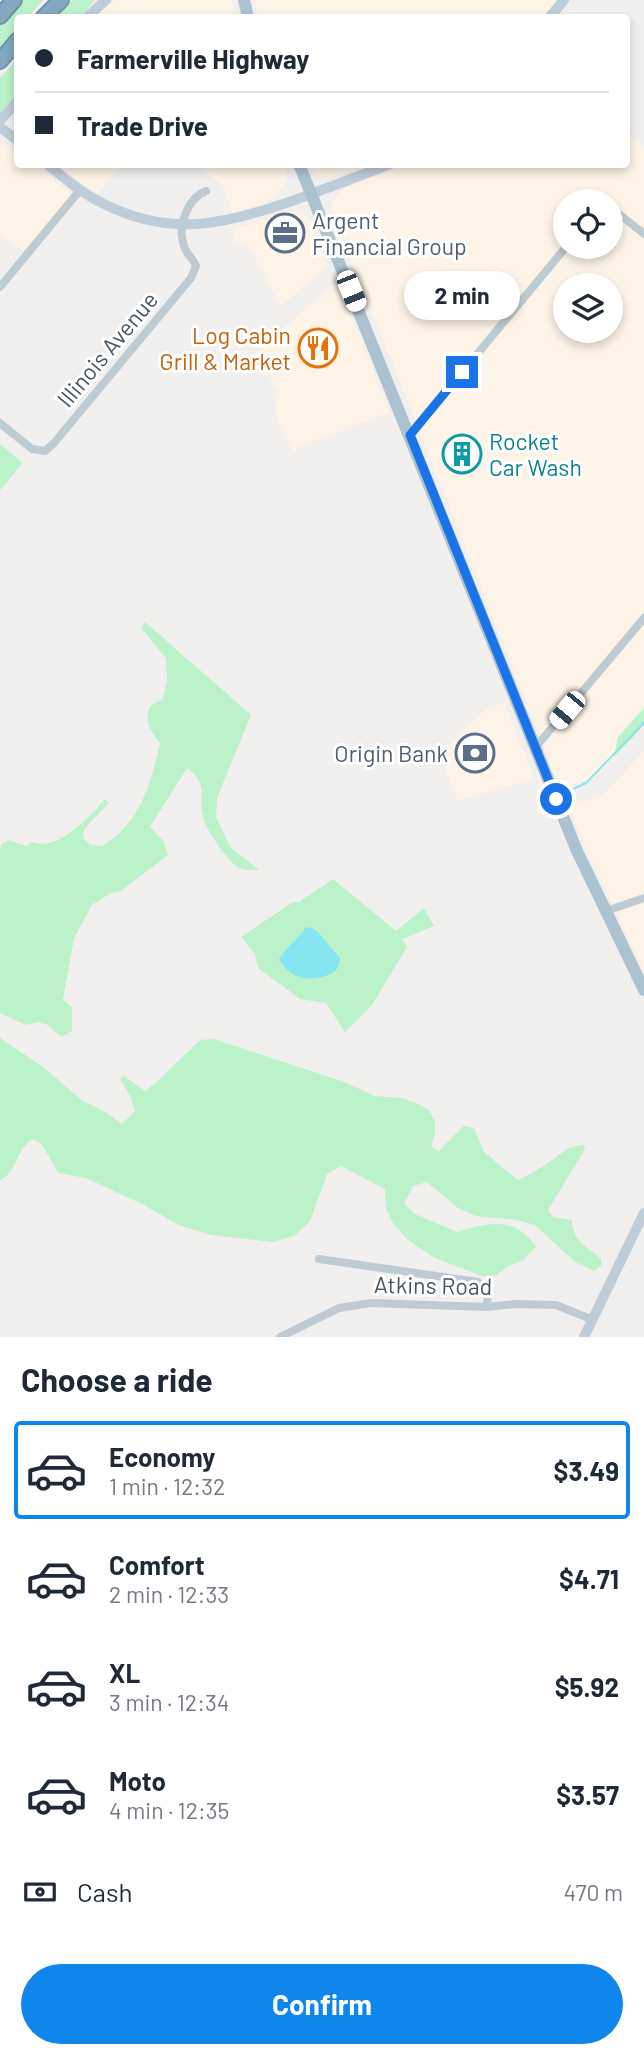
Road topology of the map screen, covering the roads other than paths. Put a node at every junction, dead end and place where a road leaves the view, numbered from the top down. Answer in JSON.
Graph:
{"nodes":[{"id":1,"x":51,"y":0,"type":"edge"},
{"id":2,"x":61,"y":0,"type":"edge"},
{"id":3,"x":106,"y":0,"type":"edge"},
{"id":4,"x":564,"y":0,"type":"edge"},
{"id":5,"x":39,"y":14,"type":"edge"},
{"id":6,"x":47,"y":14,"type":"edge"},
{"id":7,"x":90,"y":14,"type":"edge"},
{"id":8,"x":552,"y":14,"type":"edge"},
{"id":9,"x":14,"y":46,"type":"edge"},
{"id":10,"x":0,"y":62,"type":"edge"},
{"id":11,"x":14,"y":105,"type":"edge"},
{"id":12,"x":0,"y":121,"type":"edge"},
{"id":13,"x":0,"y":127,"type":"edge"},
{"id":14,"x":14,"y":138,"type":"edge"},
{"id":15,"x":52,"y":168,"type":"edge"},
{"id":16,"x":301,"y":168,"type":"edge"},
{"id":17,"x":379,"y":168,"type":"edge"},
{"id":18,"x":80,"y":190,"type":"junction"},
{"id":19,"x":206,"y":191,"type":"dead end"},
{"id":20,"x":311,"y":194,"type":"junction"},
{"id":21,"x":623,"y":217,"type":"edge"},
{"id":22,"x":183,"y":225,"type":"junction"},
{"id":23,"x":644,"y":234,"type":"edge"},
{"id":24,"x":556,"y":259,"type":"edge"},
{"id":25,"x":0,"y":287,"type":"edge"},
{"id":26,"x":0,"y":423,"type":"edge"},
{"id":27,"x":410,"y":435,"type":"junction"},
{"id":28,"x":644,"y":618,"type":"edge"},
{"id":29,"x":535,"y":748,"type":"junction"},
{"id":30,"x":644,"y":898,"type":"edge"},
{"id":31,"x":606,"y":911,"type":"junction"},
{"id":32,"x":644,"y":990,"type":"edge"},
{"id":33,"x":644,"y":1213,"type":"edge"},
{"id":34,"x":319,"y":1259,"type":"dead end"},
{"id":35,"x":487,"y":1307,"type":"junction"},
{"id":36,"x":591,"y":1319,"type":"junction"},
{"id":37,"x":280,"y":1337,"type":"edge"},
{"id":38,"x":584,"y":1337,"type":"edge"}],
"edges":[{"from":1,"to":5,"type":"highway"},
{"from":2,"to":6,"type":"highway"},
{"from":3,"to":7,"type":"street"},
{"from":4,"to":8,"type":"street"},
{"from":9,"to":10,"type":"highway"},
{"from":11,"to":12,"type":"street"},
{"from":13,"to":14,"type":"street"},
{"from":15,"to":18,"type":"street"},
{"from":16,"to":20,"type":"main road"},
{"from":17,"to":20,"type":"street"},
{"from":18,"to":22,"type":"street"},
{"from":18,"to":25,"type":"street"},
{"from":19,"to":22,"type":"street"},
{"from":20,"to":22,"type":"street"},
{"from":20,"to":27,"type":"main road"},
{"from":21,"to":23,"type":"street"},
{"from":22,"to":26,"type":"street","name":"Illinois Avenue"},
{"from":24,"to":27,"type":"street"},
{"from":27,"to":29,"type":"main road"},
{"from":28,"to":29,"type":"street"},
{"from":29,"to":31,"type":"main road"},
{"from":30,"to":31,"type":"street"},
{"from":31,"to":32,"type":"main road"},
{"from":33,"to":36,"type":"street"},
{"from":34,"to":35,"type":"street"},
{"from":35,"to":36,"type":"street","name":"Atkins Road"},
{"from":35,"to":37,"type":"street","name":"Atkins Road"},
{"from":36,"to":38,"type":"street"}]}
